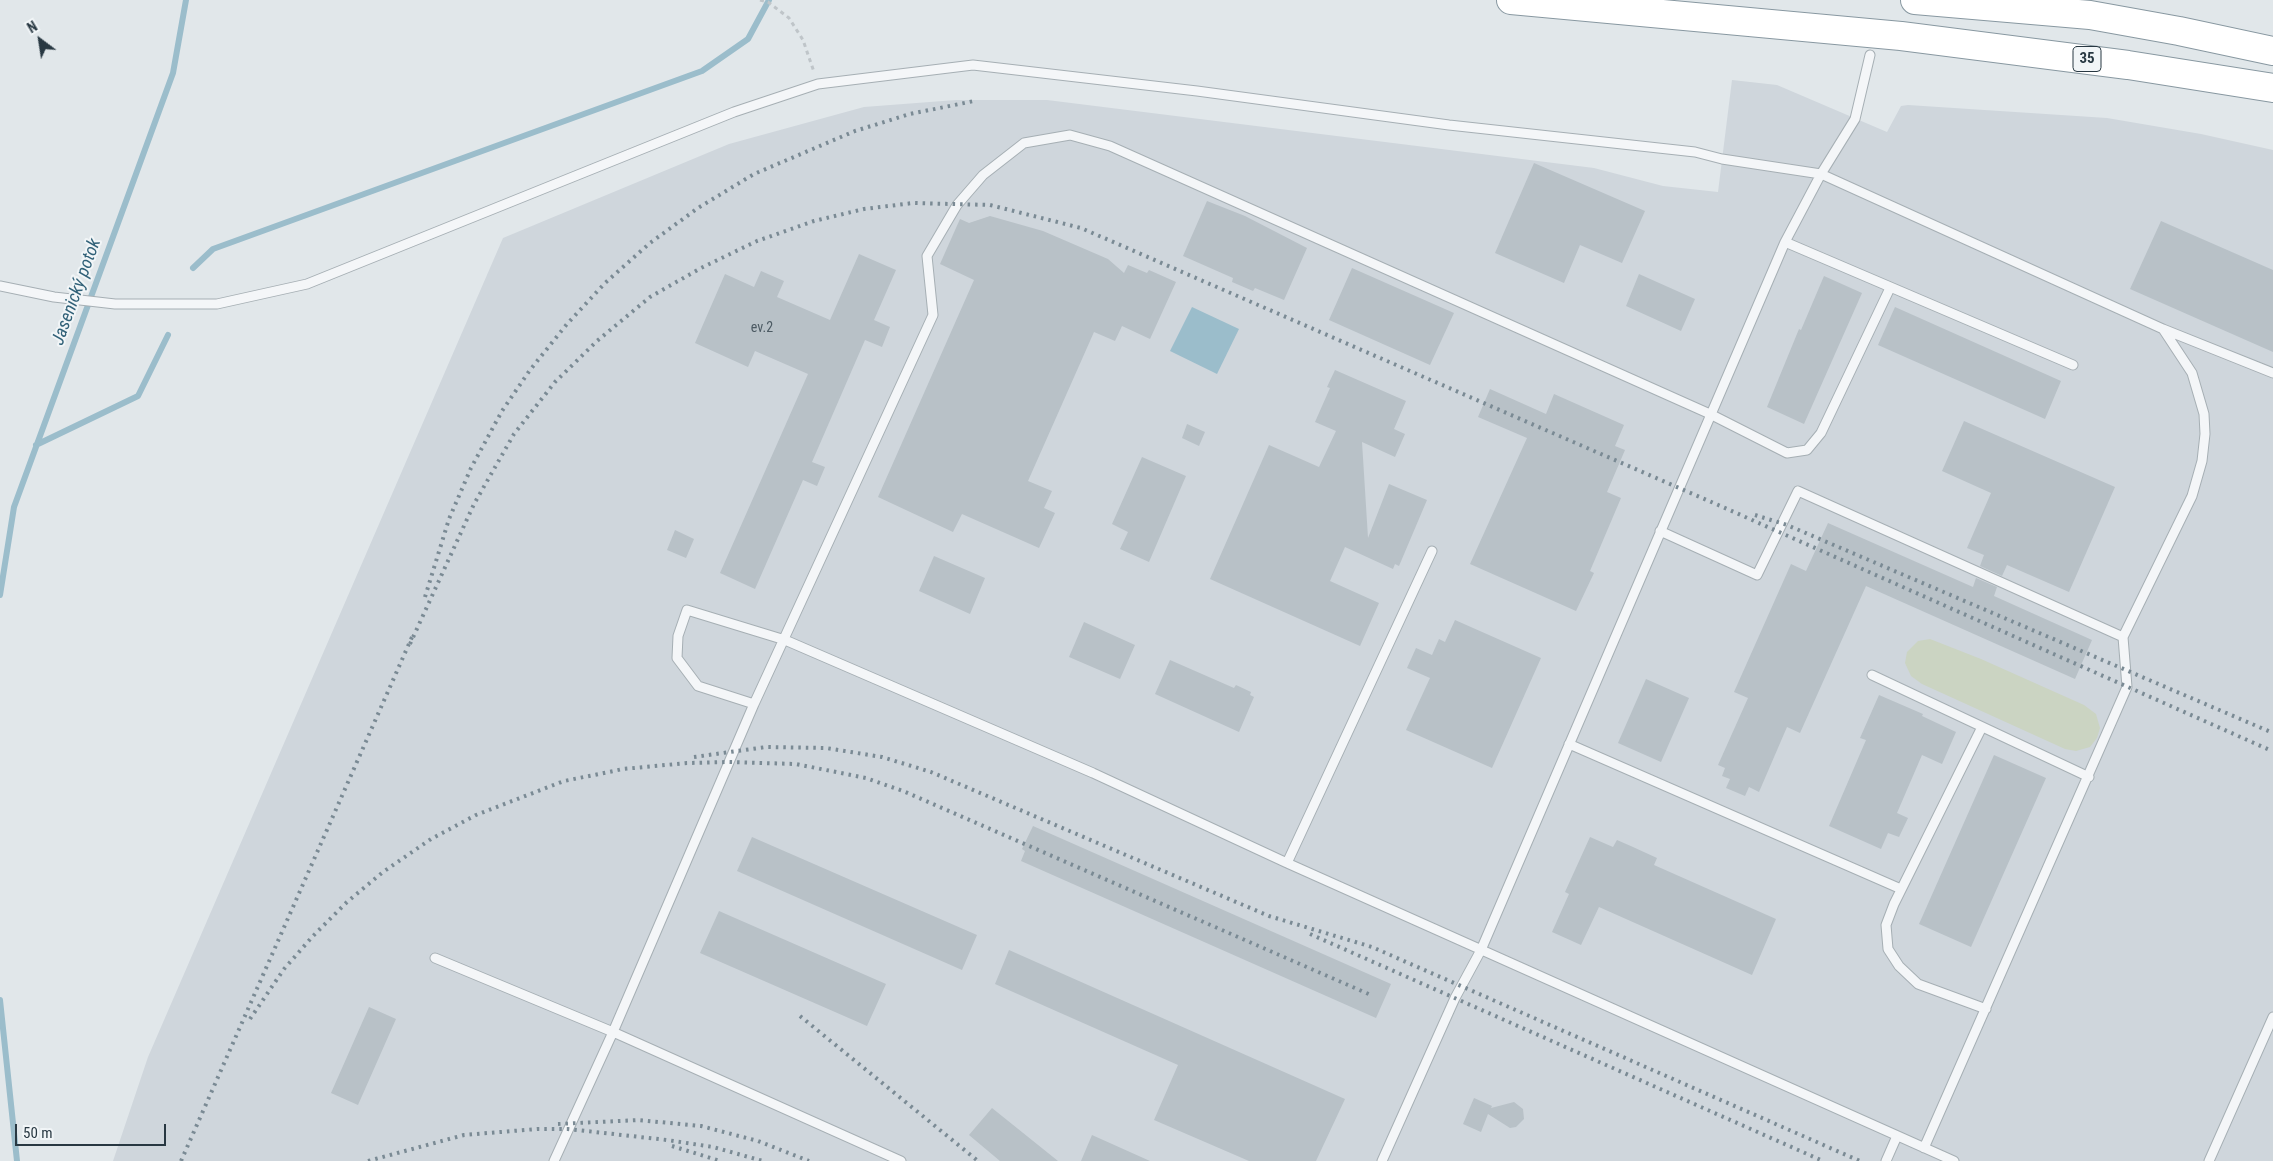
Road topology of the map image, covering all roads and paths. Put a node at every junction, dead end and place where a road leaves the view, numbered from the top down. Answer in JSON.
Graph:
{"nodes":[{"id":1,"x":760,"y":0,"type":"edge"},
{"id":2,"x":1511,"y":0,"type":"edge"},
{"id":3,"x":1915,"y":0,"type":"edge"},
{"id":4,"x":2273,"y":51,"type":"edge"},
{"id":5,"x":1870,"y":55,"type":"dead end"},
{"id":6,"x":818,"y":84,"type":"junction"},
{"id":7,"x":2273,"y":88,"type":"edge"},
{"id":8,"x":1822,"y":174,"type":"junction"},
{"id":9,"x":1785,"y":242,"type":"junction"},
{"id":10,"x":0,"y":286,"type":"edge"},
{"id":11,"x":1890,"y":288,"type":"junction"},
{"id":12,"x":2163,"y":329,"type":"junction"},
{"id":13,"x":2073,"y":365,"type":"dead end"},
{"id":14,"x":2273,"y":373,"type":"edge"},
{"id":15,"x":1710,"y":414,"type":"junction"},
{"id":16,"x":1660,"y":531,"type":"junction"},
{"id":17,"x":1432,"y":551,"type":"dead end"},
{"id":18,"x":2123,"y":637,"type":"junction"},
{"id":19,"x":785,"y":640,"type":"junction"},
{"id":20,"x":1872,"y":675,"type":"dead end"},
{"id":21,"x":754,"y":704,"type":"junction"},
{"id":22,"x":1982,"y":727,"type":"junction"},
{"id":23,"x":1569,"y":744,"type":"junction"},
{"id":24,"x":2089,"y":776,"type":"junction"},
{"id":25,"x":1287,"y":862,"type":"junction"},
{"id":26,"x":1901,"y":888,"type":"junction"},
{"id":27,"x":1481,"y":950,"type":"junction"},
{"id":28,"x":435,"y":958,"type":"dead end"},
{"id":29,"x":1986,"y":1009,"type":"junction"},
{"id":30,"x":2273,"y":1017,"type":"edge"},
{"id":31,"x":613,"y":1032,"type":"junction"},
{"id":32,"x":1897,"y":1136,"type":"junction"},
{"id":33,"x":1924,"y":1148,"type":"junction"},
{"id":34,"x":554,"y":1161,"type":"edge"},
{"id":35,"x":901,"y":1161,"type":"edge"},
{"id":36,"x":1382,"y":1161,"type":"edge"},
{"id":37,"x":1886,"y":1161,"type":"edge"},
{"id":38,"x":1954,"y":1161,"type":"edge"},
{"id":39,"x":2209,"y":1161,"type":"edge"}],
"edges":[{"from":1,"to":6,"type":"path"},
{"from":2,"to":7,"type":"highway","number":"35"},
{"from":3,"to":4,"type":"highway"},
{"from":5,"to":8,"type":"lane"},
{"from":6,"to":8,"type":"lane"},
{"from":6,"to":10,"type":"lane"},
{"from":8,"to":9,"type":"lane"},
{"from":8,"to":12,"type":"lane"},
{"from":9,"to":11,"type":"lane"},
{"from":9,"to":15,"type":"lane"},
{"from":11,"to":13,"type":"lane"},
{"from":11,"to":15,"type":"lane"},
{"from":12,"to":14,"type":"lane"},
{"from":12,"to":18,"type":"lane"},
{"from":15,"to":16,"type":"lane"},
{"from":15,"to":19,"type":"lane"},
{"from":16,"to":18,"type":"lane"},
{"from":16,"to":23,"type":"lane"},
{"from":17,"to":25,"type":"lane"},
{"from":18,"to":24,"type":"lane"},
{"from":19,"to":21,"type":"lane"},
{"from":19,"to":21,"type":"lane"},
{"from":19,"to":25,"type":"lane"},
{"from":20,"to":22,"type":"lane"},
{"from":21,"to":31,"type":"lane"},
{"from":22,"to":24,"type":"lane"},
{"from":22,"to":26,"type":"lane"},
{"from":23,"to":26,"type":"lane"},
{"from":23,"to":27,"type":"lane"},
{"from":24,"to":29,"type":"lane"},
{"from":25,"to":27,"type":"lane"},
{"from":26,"to":29,"type":"lane"},
{"from":27,"to":32,"type":"lane"},
{"from":27,"to":36,"type":"lane"},
{"from":28,"to":31,"type":"lane"},
{"from":29,"to":33,"type":"lane"},
{"from":30,"to":39,"type":"lane"},
{"from":31,"to":34,"type":"lane"},
{"from":31,"to":35,"type":"lane"},
{"from":32,"to":33,"type":"lane"},
{"from":32,"to":37,"type":"lane"},
{"from":33,"to":38,"type":"lane"}]}
